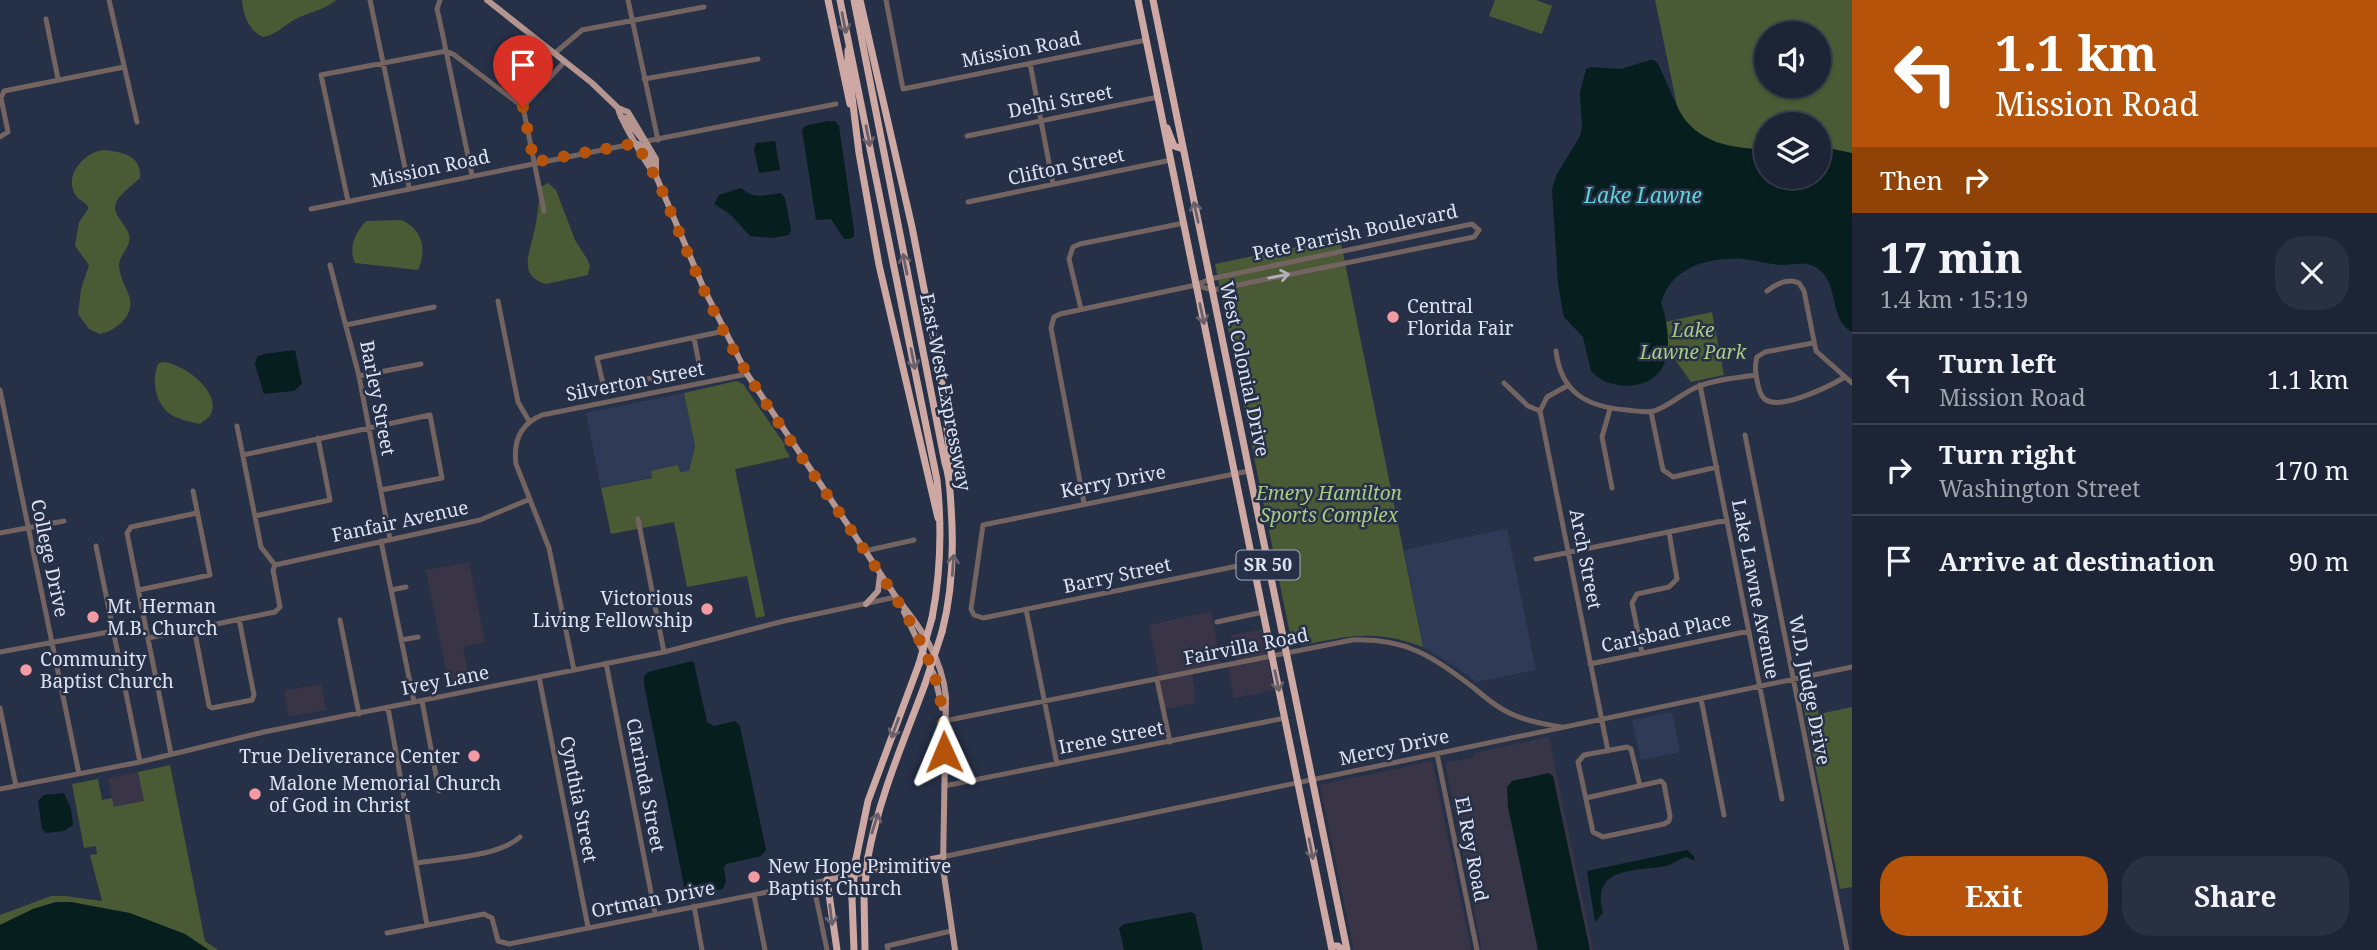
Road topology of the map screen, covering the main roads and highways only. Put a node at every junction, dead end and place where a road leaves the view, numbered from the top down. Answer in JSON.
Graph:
{"nodes":[{"id":1,"x":487,"y":0,"type":"edge"},
{"id":2,"x":828,"y":0,"type":"edge"},
{"id":3,"x":840,"y":0,"type":"edge"},
{"id":4,"x":854,"y":0,"type":"edge"},
{"id":5,"x":860,"y":0,"type":"edge"},
{"id":6,"x":866,"y":0,"type":"edge"},
{"id":7,"x":1138,"y":0,"type":"edge"},
{"id":8,"x":1153,"y":0,"type":"edge"},
{"id":9,"x":865,"y":19,"type":"junction"},
{"id":10,"x":1146,"y":40,"type":"junction"},
{"id":11,"x":849,"y":46,"type":"junction"},
{"id":12,"x":1168,"y":72,"type":"junction"},
{"id":13,"x":619,"y":112,"type":"junction"},
{"id":14,"x":854,"y":118,"type":"junction"},
{"id":15,"x":1164,"y":125,"type":"junction"},
{"id":16,"x":1183,"y":149,"type":"junction"},
{"id":17,"x":1171,"y":160,"type":"junction"},
{"id":18,"x":657,"y":174,"type":"junction"},
{"id":19,"x":1192,"y":191,"type":"junction"},
{"id":20,"x":1230,"y":377,"type":"junction"},
{"id":21,"x":1215,"y":380,"type":"junction"},
{"id":22,"x":949,"y":475,"type":"junction"},
{"id":23,"x":940,"y":523,"type":"junction"},
{"id":24,"x":880,"y":573,"type":"junction"},
{"id":25,"x":866,"y":604,"type":"road end"},
{"id":26,"x":942,"y":857,"type":"junction"},
{"id":27,"x":827,"y":880,"type":"joint"},
{"id":28,"x":1331,"y":948,"type":"edge"},
{"id":29,"x":837,"y":950,"type":"edge"},
{"id":30,"x":854,"y":950,"type":"edge"},
{"id":31,"x":865,"y":950,"type":"edge"},
{"id":32,"x":955,"y":950,"type":"edge"},
{"id":33,"x":1344,"y":950,"type":"edge"}],
"edges":[{"from":1,"to":13,"type":"main road"},
{"from":2,"to":14,"type":"highway"},
{"from":3,"to":11,"type":"highway","name":"East-West Expressway","one_way":true},
{"from":22,"to":4,"type":"highway","name":"East-West Expressway","one_way":true},
{"from":5,"to":9,"type":"highway"},
{"from":6,"to":9,"type":"highway"},
{"from":7,"to":10,"type":"highway","name":"West Colonial Drive","number":"SR 50"},
{"from":8,"to":12,"type":"highway","name":"West Colonial Drive","number":"SR 50"},
{"from":9,"to":22,"type":"highway"},
{"from":10,"to":12,"type":"highway"},
{"from":10,"to":15,"type":"highway","name":"West Colonial Drive","number":"SR 50"},
{"from":11,"to":14,"type":"highway"},
{"from":11,"to":23,"type":"highway","name":"East-West Expressway","one_way":true},
{"from":12,"to":16,"type":"highway","name":"West Colonial Drive","number":"SR 50"},
{"from":13,"to":18,"type":"main road"},
{"from":13,"to":18,"type":"main road"},
{"from":14,"to":23,"type":"highway"},
{"from":15,"to":16,"type":"highway"},
{"from":15,"to":17,"type":"highway","name":"West Colonial Drive","number":"SR 50"},
{"from":16,"to":19,"type":"highway","name":"West Colonial Drive","number":"SR 50"},
{"from":17,"to":19,"type":"highway"},
{"from":17,"to":21,"type":"highway","name":"West Colonial Drive","number":"SR 50","one_way":true},
{"from":18,"to":24,"type":"main road"},
{"from":20,"to":19,"type":"highway","name":"West Colonial Drive","number":"SR 50","one_way":true},
{"from":20,"to":21,"type":"highway"},
{"from":20,"to":33,"type":"highway","name":"West Colonial Drive","number":"SR 50"},
{"from":21,"to":28,"type":"highway","name":"West Colonial Drive","number":"SR 50","one_way":true},
{"from":31,"to":22,"type":"highway","name":"East-West Expressway","one_way":true,"bridge":true},
{"from":23,"to":30,"type":"highway","name":"East-West Expressway","one_way":true,"bridge":true},
{"from":24,"to":25,"type":"main road"},
{"from":24,"to":26,"type":"main road"},
{"from":26,"to":27,"type":"main road","name":"Ortman Drive"},
{"from":26,"to":32,"type":"main road"},
{"from":27,"to":29,"type":"highway","one_way":true},
{"from":28,"to":33,"type":"highway"}]}
